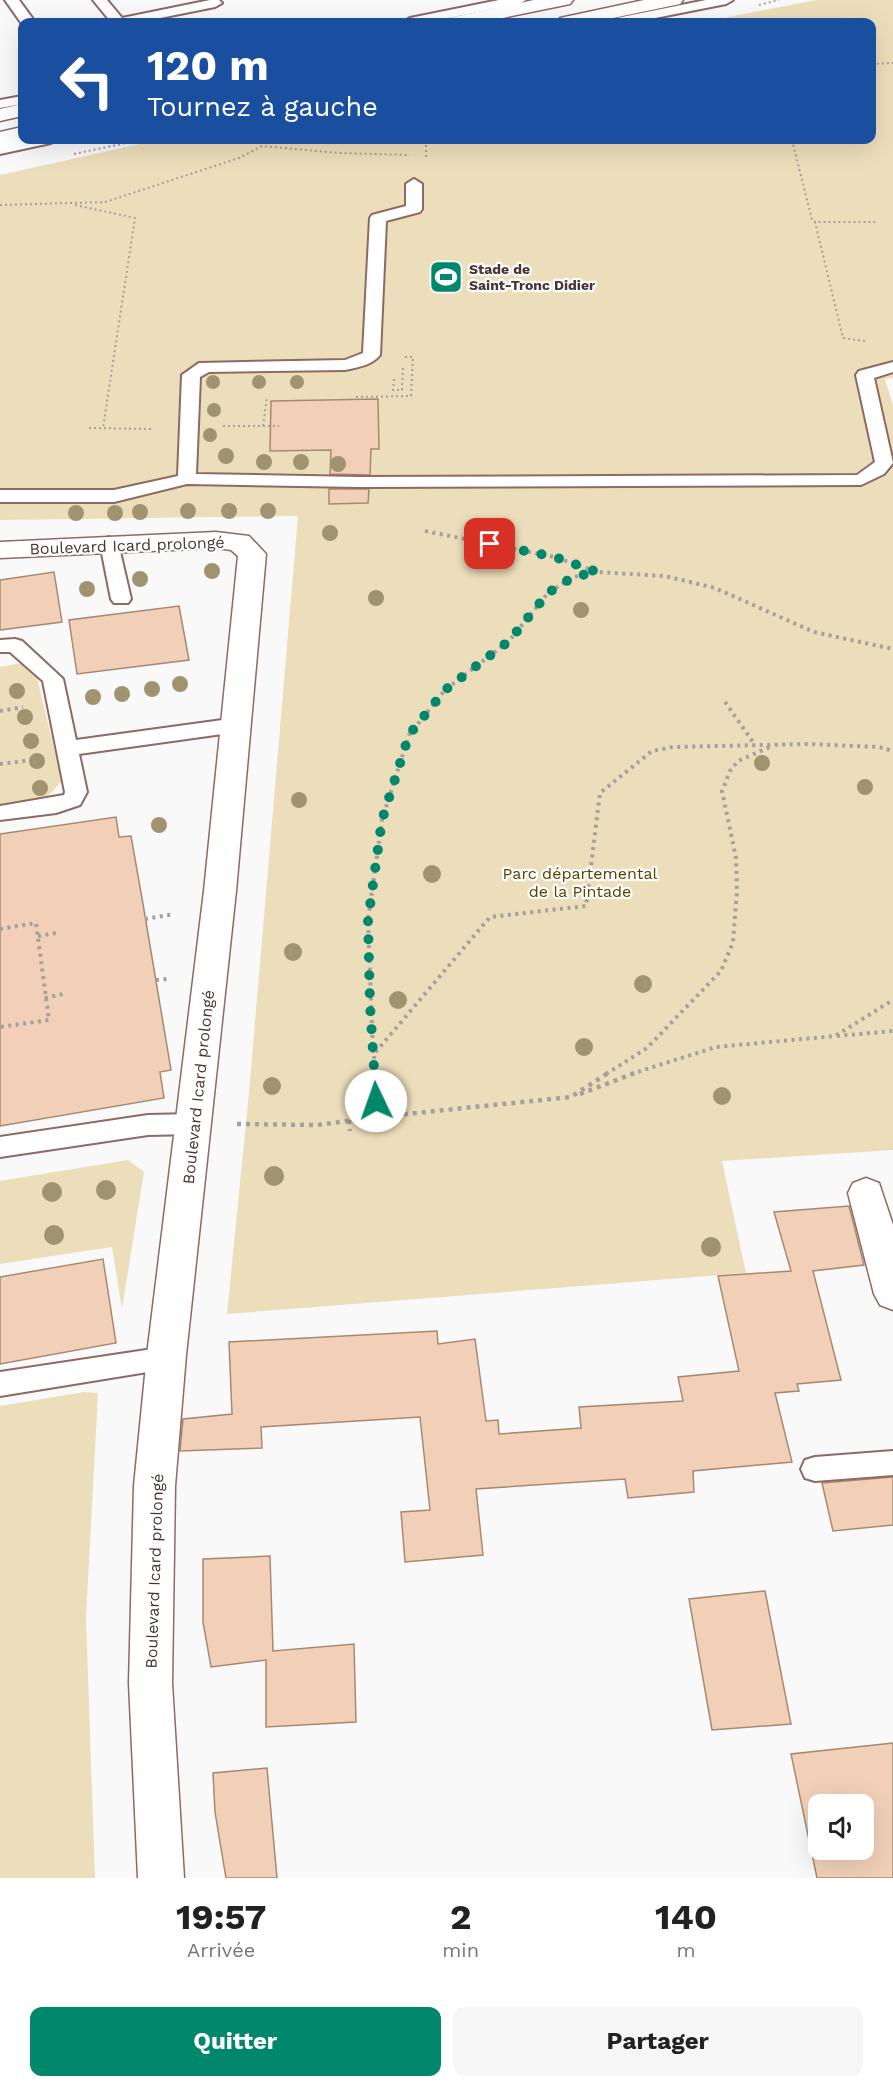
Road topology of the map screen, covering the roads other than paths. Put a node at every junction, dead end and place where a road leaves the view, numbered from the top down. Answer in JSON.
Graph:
{"nodes":[{"id":1,"x":12,"y":0,"type":"edge"},
{"id":2,"x":100,"y":0,"type":"edge"},
{"id":3,"x":519,"y":0,"type":"edge"},
{"id":4,"x":563,"y":0,"type":"edge"},
{"id":5,"x":673,"y":0,"type":"edge"},
{"id":6,"x":726,"y":0,"type":"edge"},
{"id":7,"x":215,"y":3,"type":"dead end"},
{"id":8,"x":25,"y":18,"type":"edge"},
{"id":9,"x":116,"y":18,"type":"edge"},
{"id":10,"x":140,"y":18,"type":"edge"},
{"id":11,"x":430,"y":18,"type":"edge"},
{"id":12,"x":475,"y":18,"type":"edge"},
{"id":13,"x":586,"y":18,"type":"edge"},
{"id":14,"x":637,"y":18,"type":"edge"},
{"id":15,"x":18,"y":101,"type":"edge"},
{"id":16,"x":0,"y":104,"type":"edge"},
{"id":17,"x":18,"y":111,"type":"edge"},
{"id":18,"x":0,"y":115,"type":"edge"},
{"id":19,"x":18,"y":135,"type":"edge"},
{"id":20,"x":0,"y":139,"type":"edge"},
{"id":21,"x":26,"y":144,"type":"edge"},
{"id":22,"x":0,"y":149,"type":"edge"},
{"id":23,"x":414,"y":184,"type":"dead end"},
{"id":24,"x":893,"y":367,"type":"edge"},
{"id":25,"x":187,"y":479,"type":"junction"},
{"id":26,"x":0,"y":496,"type":"edge"},
{"id":27,"x":109,"y":543,"type":"junction"},
{"id":28,"x":0,"y":550,"type":"edge"},
{"id":29,"x":121,"y":599,"type":"dead end"},
{"id":30,"x":0,"y":646,"type":"edge"},
{"id":31,"x":237,"y":724,"type":"junction"},
{"id":32,"x":68,"y":748,"type":"junction"},
{"id":33,"x":0,"y":813,"type":"edge"},
{"id":34,"x":194,"y":1124,"type":"junction"},
{"id":35,"x":0,"y":1147,"type":"edge"},
{"id":36,"x":866,"y":1193,"type":"dead end"},
{"id":37,"x":893,"y":1294,"type":"edge"},
{"id":38,"x":166,"y":1358,"type":"junction"},
{"id":39,"x":0,"y":1384,"type":"edge"},
{"id":40,"x":893,"y":1463,"type":"edge"},
{"id":41,"x":815,"y":1468,"type":"dead end"},
{"id":42,"x":161,"y":1878,"type":"edge"}],
"edges":[{"from":1,"to":8,"type":"lane"},
{"from":2,"to":9,"type":"lane"},
{"from":3,"to":11,"type":"lane"},
{"from":4,"to":12,"type":"street"},
{"from":5,"to":13,"type":"street"},
{"from":6,"to":14,"type":"lane"},
{"from":7,"to":10,"type":"lane"},
{"from":15,"to":16,"type":"lane"},
{"from":17,"to":18,"type":"street"},
{"from":19,"to":20,"type":"street"},
{"from":21,"to":22,"type":"lane"},
{"from":23,"to":25,"type":"lane"},
{"from":24,"to":25,"type":"lane"},
{"from":25,"to":26,"type":"lane"},
{"from":27,"to":28,"type":"street","name":"Boulevard Icard prolongé"},
{"from":27,"to":29,"type":"lane"},
{"from":27,"to":31,"type":"street","name":"Boulevard Icard prolongé"},
{"from":30,"to":32,"type":"lane"},
{"from":31,"to":32,"type":"lane"},
{"from":31,"to":34,"type":"street","name":"Boulevard Icard prolongé"},
{"from":32,"to":33,"type":"lane"},
{"from":34,"to":35,"type":"lane"},
{"from":34,"to":38,"type":"street","name":"Boulevard Icard prolongé"},
{"from":36,"to":37,"type":"street"},
{"from":38,"to":39,"type":"lane"},
{"from":38,"to":42,"type":"street","name":"Boulevard Icard prolongé"},
{"from":40,"to":41,"type":"lane"}]}
